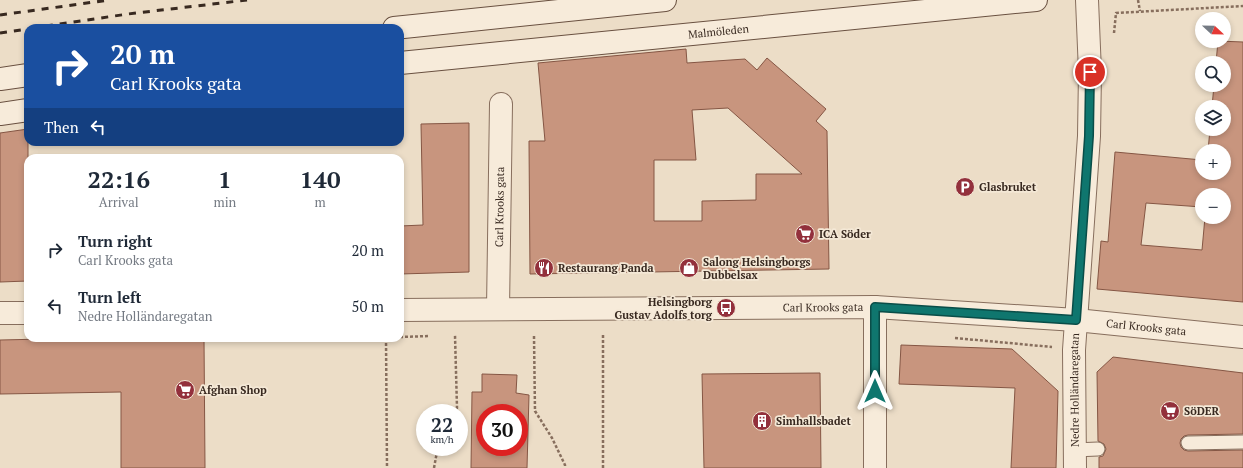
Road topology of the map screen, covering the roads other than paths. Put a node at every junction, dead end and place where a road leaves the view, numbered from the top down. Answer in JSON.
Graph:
{"nodes":[{"id":1,"x":665,"y":0,"type":"edge"},
{"id":2,"x":1036,"y":0,"type":"edge"},
{"id":3,"x":1087,"y":0,"type":"edge"},
{"id":4,"x":404,"y":27,"type":"edge"},
{"id":5,"x":404,"y":63,"type":"edge"},
{"id":6,"x":24,"y":76,"type":"edge"},
{"id":7,"x":0,"y":79,"type":"edge"},
{"id":8,"x":501,"y":104,"type":"dead end"},
{"id":9,"x":24,"y":111,"type":"edge"},
{"id":10,"x":0,"y":114,"type":"edge"},
{"id":11,"x":875,"y":307,"type":"junction"},
{"id":12,"x":498,"y":309,"type":"junction"},
{"id":13,"x":404,"y":310,"type":"edge"},
{"id":14,"x":0,"y":313,"type":"edge"},
{"id":15,"x":24,"y":313,"type":"edge"},
{"id":16,"x":1076,"y":320,"type":"junction"},
{"id":17,"x":1243,"y":337,"type":"edge"},
{"id":18,"x":1243,"y":442,"type":"edge"},
{"id":19,"x":1188,"y":443,"type":"dead end"},
{"id":20,"x":1098,"y":449,"type":"dead end"},
{"id":21,"x":1074,"y":459,"type":"edge"},
{"id":22,"x":875,"y":468,"type":"edge"}],
"edges":[{"from":1,"to":4,"type":"street"},
{"from":2,"to":5,"type":"street","name":"Malmöleden"},
{"from":3,"to":16,"type":"street","name":"Nedre Holländaregatan"},
{"from":6,"to":7,"type":"street"},
{"from":8,"to":12,"type":"street","name":"Carl Krooks gata"},
{"from":9,"to":10,"type":"street"},
{"from":11,"to":12,"type":"street","name":"Carl Krooks gata"},
{"from":11,"to":16,"type":"street","name":"Carl Krooks gata"},
{"from":11,"to":22,"type":"street"},
{"from":12,"to":13,"type":"street","name":"Carl Krooks gata"},
{"from":14,"to":15,"type":"street"},
{"from":16,"to":17,"type":"street","name":"Carl Krooks gata"},
{"from":16,"to":21,"type":"street","name":"Nedre Holländaregatan"},
{"from":18,"to":19,"type":"lane"},
{"from":20,"to":21,"type":"lane"}]}
